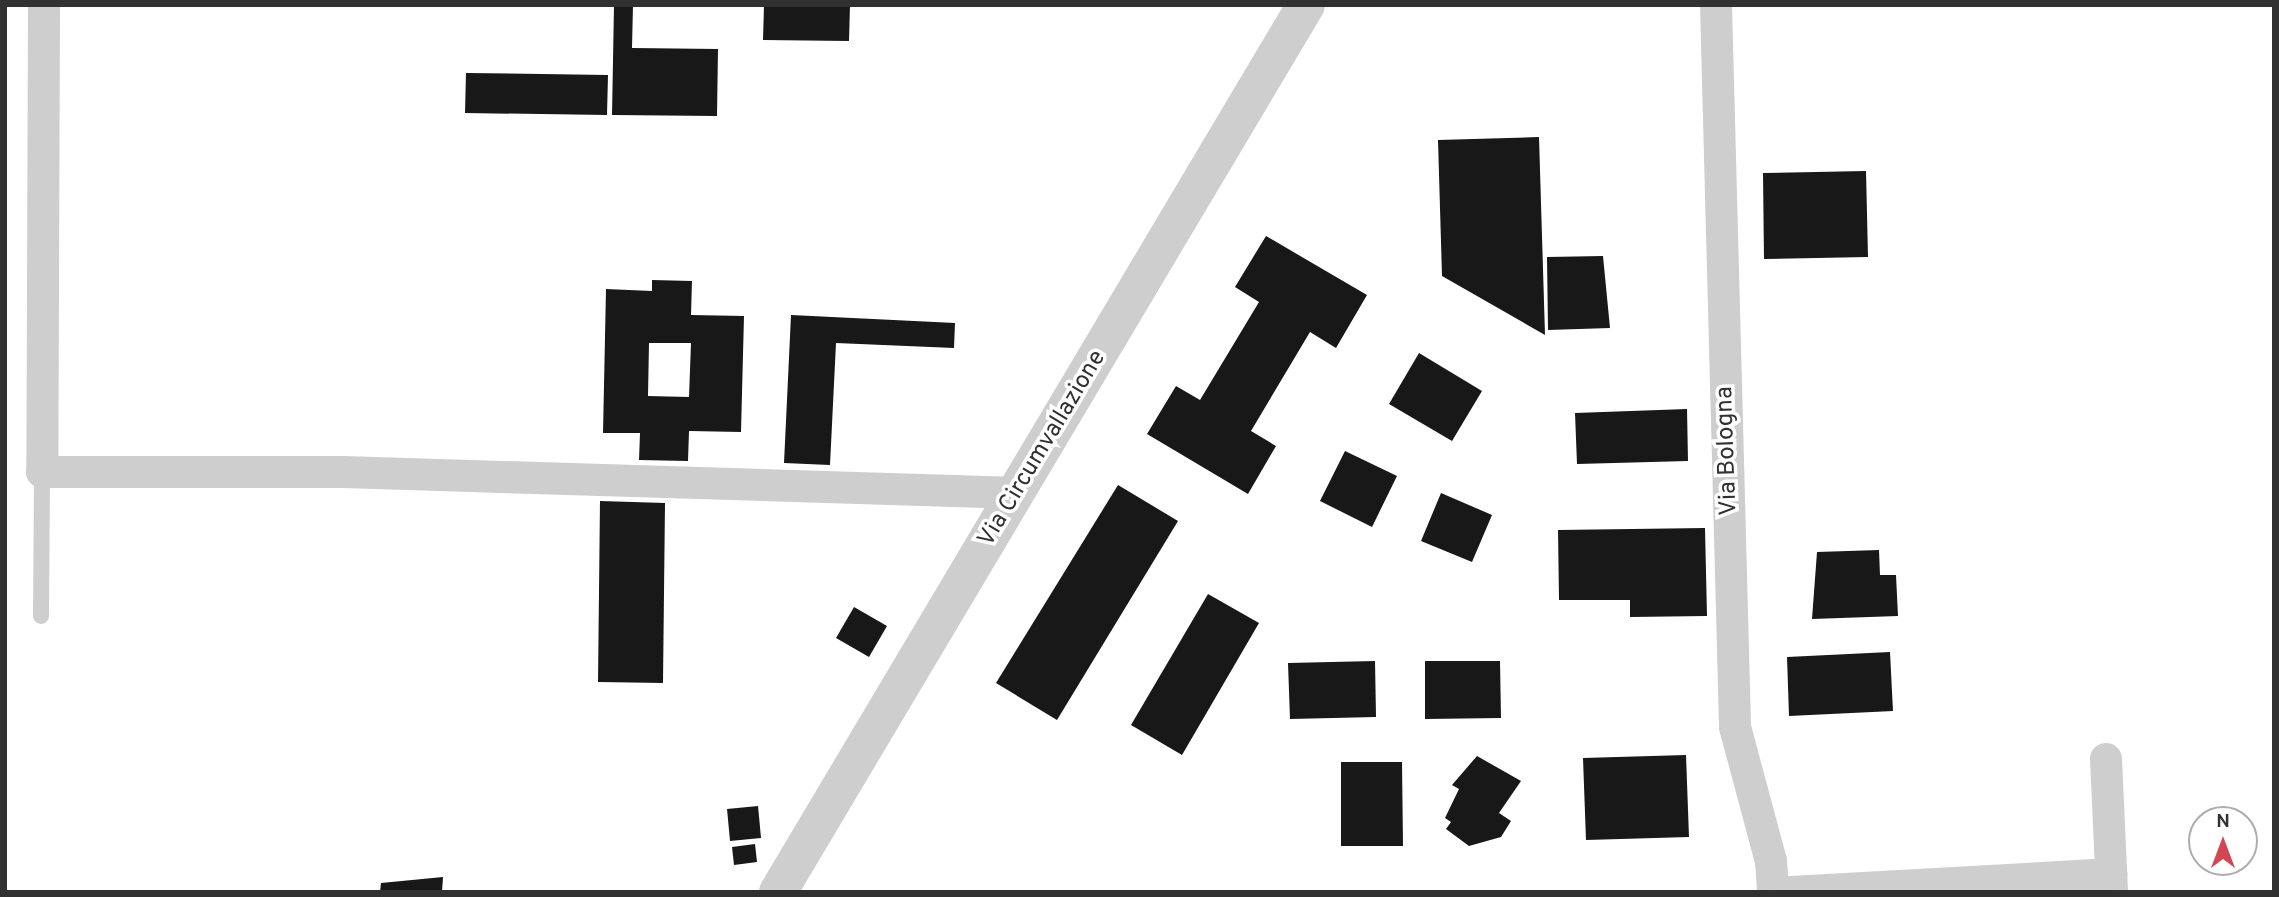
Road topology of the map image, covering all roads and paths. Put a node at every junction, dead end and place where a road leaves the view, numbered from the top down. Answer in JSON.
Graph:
{"nodes":[{"id":1,"x":44,"y":5,"type":"edge"},
{"id":2,"x":1306,"y":5,"type":"edge"},
{"id":3,"x":1716,"y":5,"type":"edge"},
{"id":4,"x":42,"y":472,"type":"junction"},
{"id":5,"x":1017,"y":493,"type":"junction"},
{"id":6,"x":41,"y":616,"type":"dead end"},
{"id":7,"x":2106,"y":759,"type":"dead end"},
{"id":8,"x":2111,"y":883,"type":"edge"},
{"id":9,"x":778,"y":892,"type":"edge"},
{"id":10,"x":1773,"y":892,"type":"edge"},
{"id":11,"x":1791,"y":892,"type":"edge"}],
"edges":[{"from":1,"to":4,"type":"street"},
{"from":2,"to":5,"type":"street","name":"Via Circumvallazione"},
{"from":3,"to":10,"type":"street","name":"Via Bologna"},
{"from":4,"to":5,"type":"street"},
{"from":4,"to":6,"type":"lane"},
{"from":5,"to":9,"type":"street","name":"Via Circumvallazione"},
{"from":7,"to":8,"type":"street"},
{"from":8,"to":11,"type":"street"}]}
